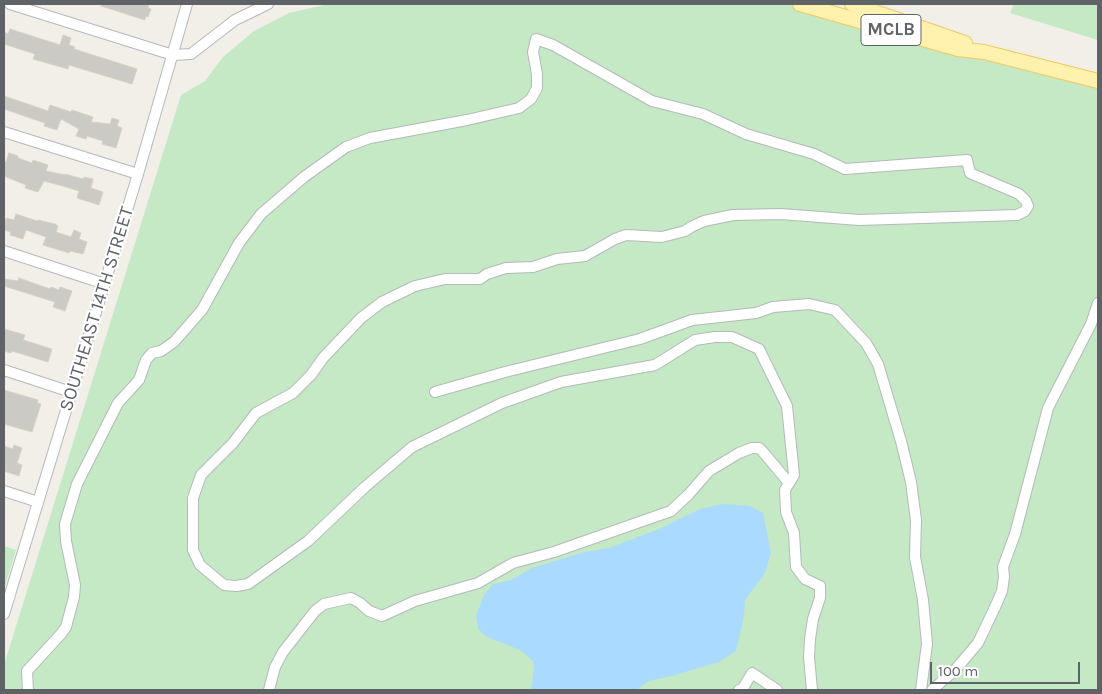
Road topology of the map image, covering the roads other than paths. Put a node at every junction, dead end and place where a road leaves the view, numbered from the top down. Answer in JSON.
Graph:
{"nodes":[{"id":1,"x":10,"y":4,"type":"edge"},
{"id":2,"x":187,"y":4,"type":"edge"},
{"id":3,"x":268,"y":4,"type":"edge"},
{"id":4,"x":800,"y":4,"type":"edge"},
{"id":5,"x":852,"y":4,"type":"edge"},
{"id":6,"x":984,"y":52,"type":"junction"},
{"id":7,"x":173,"y":55,"type":"junction"},
{"id":8,"x":1098,"y":80,"type":"edge"},
{"id":9,"x":4,"y":132,"type":"edge"},
{"id":10,"x":138,"y":174,"type":"junction"},
{"id":11,"x":4,"y":252,"type":"edge"},
{"id":12,"x":105,"y":284,"type":"junction"},
{"id":13,"x":1098,"y":303,"type":"edge"},
{"id":14,"x":4,"y":370,"type":"edge"},
{"id":15,"x":72,"y":392,"type":"junction"},
{"id":16,"x":435,"y":392,"type":"dead end"},
{"id":17,"x":789,"y":483,"type":"junction"},
{"id":18,"x":4,"y":491,"type":"edge"},
{"id":19,"x":38,"y":502,"type":"junction"},
{"id":20,"x":4,"y":614,"type":"edge"},
{"id":21,"x":28,"y":690,"type":"edge"},
{"id":22,"x":269,"y":690,"type":"edge"},
{"id":23,"x":739,"y":690,"type":"edge"},
{"id":24,"x":777,"y":690,"type":"edge"},
{"id":25,"x":812,"y":690,"type":"edge"},
{"id":26,"x":921,"y":690,"type":"edge"},
{"id":27,"x":932,"y":690,"type":"edge"}],
"edges":[{"from":1,"to":7,"type":"street"},
{"from":2,"to":7,"type":"street","name":"SOUTHEAST 14TH STREET"},
{"from":3,"to":7,"type":"street"},
{"from":4,"to":6,"type":"main road","number":"MCLB"},
{"from":5,"to":6,"type":"main road","number":"MCLB"},
{"from":6,"to":8,"type":"main road","number":"MCLB"},
{"from":7,"to":10,"type":"street","name":"SOUTHEAST 14TH STREET"},
{"from":9,"to":10,"type":"street"},
{"from":10,"to":12,"type":"street","name":"SOUTHEAST 14TH STREET"},
{"from":11,"to":12,"type":"street"},
{"from":12,"to":15,"type":"street","name":"SOUTHEAST 14TH STREET"},
{"from":13,"to":27,"type":"street"},
{"from":14,"to":15,"type":"street"},
{"from":15,"to":19,"type":"street","name":"SOUTHEAST 14TH STREET"},
{"from":16,"to":26,"type":"street"},
{"from":17,"to":21,"type":"street"},
{"from":17,"to":22,"type":"street"},
{"from":17,"to":25,"type":"street"},
{"from":18,"to":19,"type":"street"},
{"from":19,"to":20,"type":"street","name":"SOUTHEAST 14TH STREET"},
{"from":23,"to":24,"type":"street"}]}
